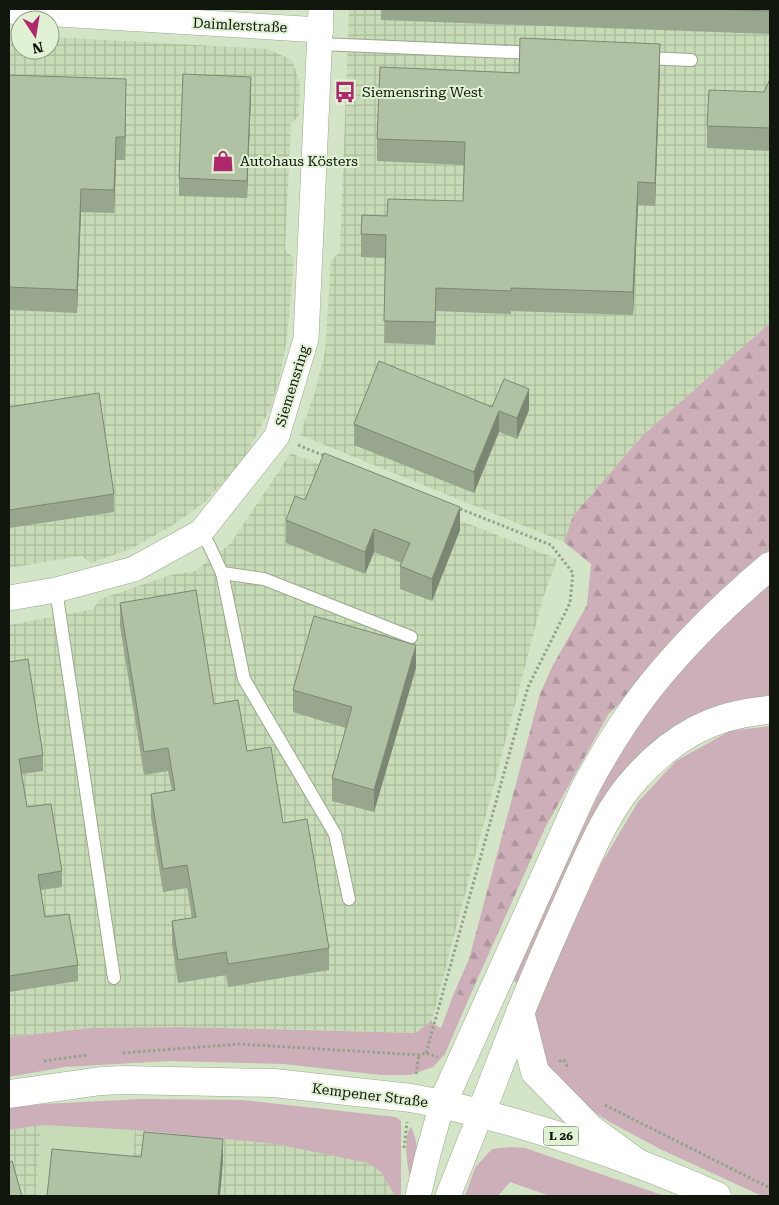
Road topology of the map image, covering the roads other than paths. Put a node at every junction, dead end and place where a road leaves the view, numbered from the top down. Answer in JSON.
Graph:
{"nodes":[{"id":1,"x":9,"y":12,"type":"edge"},
{"id":2,"x":321,"y":27,"type":"edge"},
{"id":3,"x":545,"y":54,"type":"edge"},
{"id":4,"x":632,"y":58,"type":"edge"},
{"id":5,"x":691,"y":60,"type":"dead end"},
{"id":6,"x":201,"y":532,"type":"junction"},
{"id":7,"x":770,"y":566,"type":"edge"},
{"id":8,"x":222,"y":573,"type":"junction"},
{"id":9,"x":56,"y":590,"type":"junction"},
{"id":10,"x":9,"y":598,"type":"edge"},
{"id":11,"x":411,"y":637,"type":"dead end"},
{"id":12,"x":770,"y":710,"type":"edge"},
{"id":13,"x":349,"y":899,"type":"dead end"},
{"id":14,"x":114,"y":978,"type":"dead end"},
{"id":15,"x":520,"y":1012,"type":"junction"},
{"id":16,"x":9,"y":1094,"type":"edge"},
{"id":17,"x":442,"y":1104,"type":"junction"},
{"id":18,"x":481,"y":1113,"type":"junction"},
{"id":19,"x":639,"y":1164,"type":"junction"},
{"id":20,"x":418,"y":1196,"type":"edge"},
{"id":21,"x":448,"y":1196,"type":"edge"},
{"id":22,"x":717,"y":1196,"type":"edge"}],
"edges":[{"from":1,"to":2,"type":"street","name":"Daimlerstraße"},
{"from":2,"to":3,"type":"lane"},
{"from":2,"to":6,"type":"street","name":"Siemensring"},
{"from":4,"to":5,"type":"lane"},
{"from":6,"to":8,"type":"lane"},
{"from":6,"to":9,"type":"street","name":"Siemensring"},
{"from":7,"to":17,"type":"main road"},
{"from":8,"to":11,"type":"lane"},
{"from":8,"to":13,"type":"lane"},
{"from":9,"to":10,"type":"street","name":"Siemensring"},
{"from":9,"to":14,"type":"lane"},
{"from":12,"to":15,"type":"main road"},
{"from":15,"to":18,"type":"main road"},
{"from":15,"to":19,"type":"main road"},
{"from":16,"to":17,"type":"main road","name":"Kempener Straße","number":"L 26"},
{"from":17,"to":18,"type":"main road","name":"Kempener Straße","number":"L 26"},
{"from":17,"to":20,"type":"street"},
{"from":18,"to":19,"type":"main road","name":"Kempener Straße","number":"L 26"},
{"from":18,"to":21,"type":"street"},
{"from":19,"to":22,"type":"main road","name":"Kempener Straße","number":"L 26"}]}
